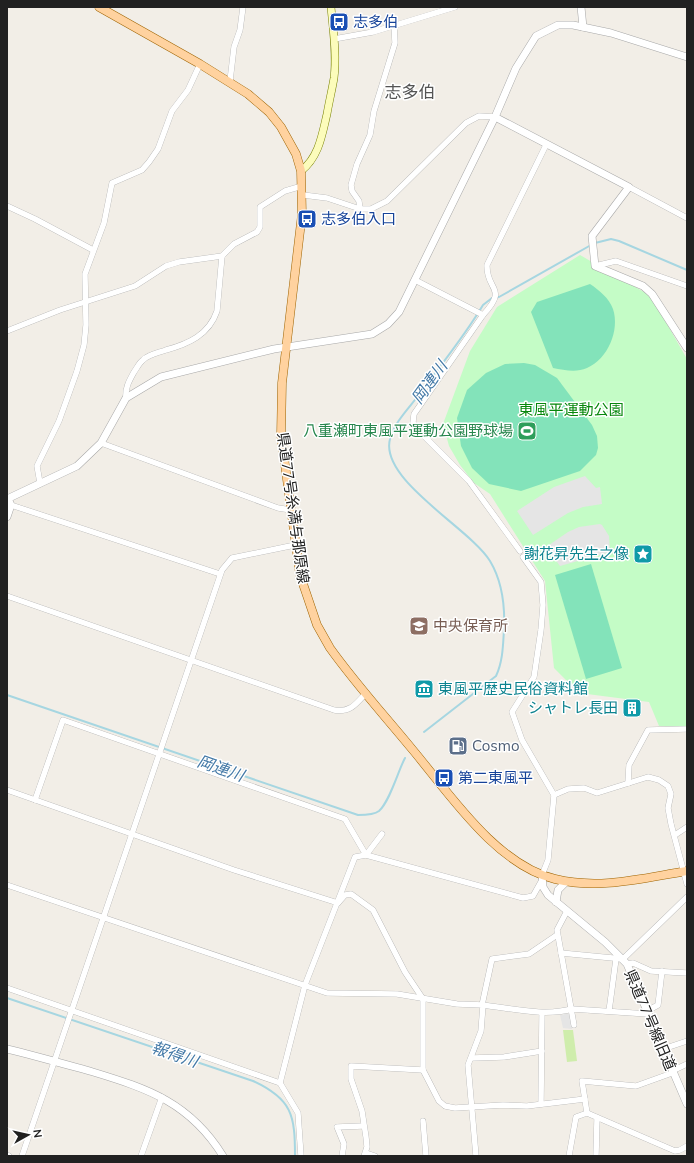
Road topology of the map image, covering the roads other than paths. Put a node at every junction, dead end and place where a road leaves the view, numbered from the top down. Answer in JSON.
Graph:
{"nodes":[{"id":1,"x":100,"y":7,"type":"edge"},
{"id":2,"x":242,"y":7,"type":"edge"},
{"id":3,"x":331,"y":7,"type":"edge"},
{"id":4,"x":455,"y":7,"type":"edge"},
{"id":5,"x":581,"y":7,"type":"edge"},
{"id":6,"x":394,"y":24,"type":"junction"},
{"id":7,"x":583,"y":27,"type":"junction"},
{"id":8,"x":334,"y":39,"type":"junction"},
{"id":9,"x":687,"y":57,"type":"edge"},
{"id":10,"x":200,"y":64,"type":"junction"},
{"id":11,"x":230,"y":82,"type":"junction"},
{"id":12,"x":495,"y":117,"type":"junction"},
{"id":13,"x":546,"y":145,"type":"junction"},
{"id":14,"x":301,"y":172,"type":"junction"},
{"id":15,"x":302,"y":186,"type":"junction"},
{"id":16,"x":629,"y":187,"type":"junction"},
{"id":17,"x":303,"y":195,"type":"junction"},
{"id":18,"x":7,"y":206,"type":"edge"},
{"id":19,"x":360,"y":209,"type":"junction"},
{"id":20,"x":687,"y":218,"type":"edge"},
{"id":21,"x":93,"y":250,"type":"junction"},
{"id":22,"x":222,"y":256,"type":"junction"},
{"id":23,"x":595,"y":266,"type":"junction"},
{"id":24,"x":415,"y":280,"type":"junction"},
{"id":25,"x":687,"y":286,"type":"edge"},
{"id":26,"x":86,"y":301,"type":"junction"},
{"id":27,"x":483,"y":315,"type":"junction"},
{"id":28,"x":7,"y":331,"type":"edge"},
{"id":29,"x":285,"y":347,"type":"junction"},
{"id":30,"x":687,"y":348,"type":"edge"},
{"id":31,"x":126,"y":398,"type":"junction"},
{"id":32,"x":101,"y":443,"type":"junction"},
{"id":33,"x":40,"y":483,"type":"junction"},
{"id":34,"x":9,"y":501,"type":"edge"},
{"id":35,"x":291,"y":510,"type":"junction"},
{"id":36,"x":7,"y":517,"type":"edge"},
{"id":37,"x":295,"y":545,"type":"junction"},
{"id":38,"x":220,"y":574,"type":"junction"},
{"id":39,"x":7,"y":596,"type":"edge"},
{"id":40,"x":191,"y":660,"type":"junction"},
{"id":41,"x":366,"y":693,"type":"junction"},
{"id":42,"x":687,"y":729,"type":"edge"},
{"id":43,"x":159,"y":754,"type":"junction"},
{"id":44,"x":628,"y":783,"type":"junction"},
{"id":45,"x":7,"y":790,"type":"edge"},
{"id":46,"x":554,"y":795,"type":"junction"},
{"id":47,"x":35,"y":800,"type":"junction"},
{"id":48,"x":687,"y":827,"type":"edge"},
{"id":49,"x":382,"y":834,"type":"dead end"},
{"id":50,"x":132,"y":835,"type":"junction"},
{"id":51,"x":675,"y":835,"type":"junction"},
{"id":52,"x":366,"y":855,"type":"junction"},
{"id":53,"x":685,"y":872,"type":"edge"},
{"id":54,"x":542,"y":877,"type":"junction"},
{"id":55,"x":566,"y":882,"type":"junction"},
{"id":56,"x":687,"y":884,"type":"edge"},
{"id":57,"x":7,"y":885,"type":"edge"},
{"id":58,"x":687,"y":896,"type":"edge"},
{"id":59,"x":556,"y":902,"type":"junction"},
{"id":60,"x":338,"y":903,"type":"junction"},
{"id":61,"x":567,"y":911,"type":"junction"},
{"id":62,"x":103,"y":917,"type":"junction"},
{"id":63,"x":557,"y":935,"type":"junction"},
{"id":64,"x":561,"y":953,"type":"junction"},
{"id":65,"x":622,"y":960,"type":"junction"},
{"id":66,"x":662,"y":971,"type":"junction"},
{"id":67,"x":687,"y":973,"type":"edge"},
{"id":68,"x":305,"y":985,"type":"junction"},
{"id":69,"x":7,"y":988,"type":"edge"},
{"id":70,"x":424,"y":999,"type":"junction"},
{"id":71,"x":572,"y":1009,"type":"junction"},
{"id":72,"x":609,"y":1011,"type":"junction"},
{"id":73,"x":71,"y":1012,"type":"junction"},
{"id":74,"x":647,"y":1012,"type":"junction"},
{"id":75,"x":542,"y":1013,"type":"junction"},
{"id":76,"x":574,"y":1025,"type":"dead end"},
{"id":77,"x":687,"y":1041,"type":"edge"},
{"id":78,"x":7,"y":1049,"type":"edge"},
{"id":79,"x":663,"y":1049,"type":"junction"},
{"id":80,"x":542,"y":1051,"type":"junction"},
{"id":81,"x":472,"y":1058,"type":"junction"},
{"id":82,"x":54,"y":1061,"type":"junction"},
{"id":83,"x":687,"y":1064,"type":"edge"},
{"id":84,"x":423,"y":1070,"type":"junction"},
{"id":85,"x":672,"y":1072,"type":"junction"},
{"id":86,"x":280,"y":1083,"type":"junction"},
{"id":87,"x":162,"y":1097,"type":"junction"},
{"id":88,"x":585,"y":1099,"type":"junction"},
{"id":89,"x":541,"y":1104,"type":"junction"},
{"id":90,"x":687,"y":1104,"type":"edge"},
{"id":91,"x":471,"y":1107,"type":"junction"},
{"id":92,"x":586,"y":1113,"type":"junction"},
{"id":93,"x":597,"y":1118,"type":"junction"},
{"id":94,"x":423,"y":1121,"type":"dead end"},
{"id":95,"x":363,"y":1126,"type":"junction"},
{"id":96,"x":687,"y":1146,"type":"edge"},
{"id":97,"x":681,"y":1153,"type":"edge"},
{"id":98,"x":365,"y":1154,"type":"edge"},
{"id":99,"x":22,"y":1156,"type":"edge"},
{"id":100,"x":141,"y":1156,"type":"edge"},
{"id":101,"x":223,"y":1156,"type":"edge"},
{"id":102,"x":301,"y":1156,"type":"edge"},
{"id":103,"x":342,"y":1156,"type":"edge"},
{"id":104,"x":375,"y":1156,"type":"edge"},
{"id":105,"x":426,"y":1156,"type":"edge"},
{"id":106,"x":433,"y":1156,"type":"edge"},
{"id":107,"x":476,"y":1156,"type":"edge"},
{"id":108,"x":569,"y":1156,"type":"edge"},
{"id":109,"x":596,"y":1156,"type":"edge"}],
"edges":[{"from":1,"to":10,"type":"main road","name":"県道77号糸満与那原線"},
{"from":2,"to":11,"type":"street"},
{"from":3,"to":8,"type":"main road"},
{"from":4,"to":6,"type":"street"},
{"from":5,"to":7,"type":"street"},
{"from":6,"to":8,"type":"street"},
{"from":6,"to":19,"type":"street"},
{"from":7,"to":9,"type":"street"},
{"from":7,"to":12,"type":"street"},
{"from":8,"to":14,"type":"main road"},
{"from":10,"to":11,"type":"main road","name":"県道77号糸満与那原線"},
{"from":10,"to":21,"type":"street"},
{"from":11,"to":14,"type":"main road","name":"県道77号糸満与那原線"},
{"from":12,"to":13,"type":"street"},
{"from":12,"to":19,"type":"street"},
{"from":12,"to":24,"type":"street"},
{"from":13,"to":16,"type":"street"},
{"from":13,"to":27,"type":"street"},
{"from":14,"to":15,"type":"main road","name":"県道77号糸満与那原線"},
{"from":15,"to":17,"type":"main road","name":"県道77号糸満与那原線"},
{"from":15,"to":22,"type":"street"},
{"from":16,"to":20,"type":"street"},
{"from":16,"to":23,"type":"street"},
{"from":17,"to":19,"type":"street"},
{"from":17,"to":29,"type":"main road","name":"県道77号糸満与那原線"},
{"from":18,"to":21,"type":"street"},
{"from":21,"to":26,"type":"street"},
{"from":22,"to":26,"type":"street"},
{"from":22,"to":31,"type":"street"},
{"from":23,"to":25,"type":"street"},
{"from":23,"to":30,"type":"street"},
{"from":24,"to":27,"type":"street"},
{"from":24,"to":29,"type":"street"},
{"from":26,"to":28,"type":"street"},
{"from":26,"to":33,"type":"street"},
{"from":27,"to":46,"type":"street"},
{"from":29,"to":31,"type":"street"},
{"from":29,"to":35,"type":"main road","name":"県道77号糸満与那原線"},
{"from":31,"to":32,"type":"street"},
{"from":32,"to":33,"type":"street"},
{"from":32,"to":35,"type":"street"},
{"from":33,"to":34,"type":"street"},
{"from":34,"to":36,"type":"street"},
{"from":34,"to":38,"type":"street"},
{"from":35,"to":37,"type":"main road","name":"県道77号糸満与那原線"},
{"from":37,"to":38,"type":"street"},
{"from":37,"to":41,"type":"main road","name":"県道77号糸満与那原線"},
{"from":38,"to":40,"type":"street"},
{"from":39,"to":40,"type":"street"},
{"from":40,"to":41,"type":"street"},
{"from":40,"to":43,"type":"street"},
{"from":41,"to":54,"type":"main road","name":"県道77号糸満与那原線"},
{"from":42,"to":44,"type":"street"},
{"from":43,"to":47,"type":"street"},
{"from":43,"to":50,"type":"street"},
{"from":43,"to":52,"type":"street"},
{"from":44,"to":46,"type":"street"},
{"from":44,"to":51,"type":"street"},
{"from":45,"to":47,"type":"street"},
{"from":46,"to":54,"type":"street"},
{"from":47,"to":50,"type":"street"},
{"from":48,"to":51,"type":"street"},
{"from":49,"to":52,"type":"street"},
{"from":50,"to":60,"type":"street"},
{"from":50,"to":62,"type":"street"},
{"from":51,"to":53,"type":"street"},
{"from":52,"to":54,"type":"street"},
{"from":52,"to":60,"type":"street"},
{"from":53,"to":55,"type":"main road","name":"県道77号糸満与那原線"},
{"from":53,"to":56,"type":"street"},
{"from":54,"to":55,"type":"main road","name":"県道77号糸満与那原線"},
{"from":54,"to":59,"type":"street","name":"県道77号線旧道"},
{"from":55,"to":59,"type":"street"},
{"from":57,"to":62,"type":"street"},
{"from":58,"to":65,"type":"street"},
{"from":59,"to":61,"type":"street","name":"県道77号線旧道"},
{"from":60,"to":68,"type":"street"},
{"from":60,"to":70,"type":"street"},
{"from":61,"to":63,"type":"street"},
{"from":61,"to":65,"type":"street","name":"県道77号線旧道"},
{"from":62,"to":68,"type":"street"},
{"from":62,"to":73,"type":"street"},
{"from":63,"to":64,"type":"street"},
{"from":63,"to":75,"type":"street"},
{"from":64,"to":65,"type":"street"},
{"from":64,"to":71,"type":"street"},
{"from":65,"to":66,"type":"street"},
{"from":65,"to":72,"type":"street"},
{"from":65,"to":74,"type":"street","name":"県道77号線旧道"},
{"from":66,"to":67,"type":"street"},
{"from":66,"to":74,"type":"street"},
{"from":68,"to":70,"type":"street"},
{"from":68,"to":86,"type":"street"},
{"from":69,"to":73,"type":"street"},
{"from":70,"to":81,"type":"street"},
{"from":70,"to":84,"type":"street"},
{"from":71,"to":72,"type":"street"},
{"from":71,"to":75,"type":"street"},
{"from":71,"to":76,"type":"street"},
{"from":72,"to":74,"type":"street"},
{"from":73,"to":82,"type":"street"},
{"from":73,"to":86,"type":"street"},
{"from":74,"to":79,"type":"street","name":"県道77号線旧道"},
{"from":75,"to":80,"type":"street"},
{"from":77,"to":79,"type":"street"},
{"from":78,"to":82,"type":"street"},
{"from":79,"to":85,"type":"street","name":"県道77号線旧道"},
{"from":80,"to":81,"type":"street"},
{"from":80,"to":89,"type":"street"},
{"from":81,"to":91,"type":"street"},
{"from":82,"to":87,"type":"street"},
{"from":82,"to":99,"type":"street"},
{"from":83,"to":85,"type":"street"},
{"from":84,"to":91,"type":"street"},
{"from":84,"to":95,"type":"street"},
{"from":85,"to":88,"type":"street"},
{"from":85,"to":90,"type":"street","name":"県道77号線旧道"},
{"from":86,"to":102,"type":"street"},
{"from":87,"to":100,"type":"street"},
{"from":87,"to":101,"type":"street"},
{"from":88,"to":89,"type":"street"},
{"from":88,"to":92,"type":"street"},
{"from":89,"to":91,"type":"street"},
{"from":91,"to":107,"type":"street"},
{"from":92,"to":93,"type":"street"},
{"from":92,"to":108,"type":"street"},
{"from":93,"to":97,"type":"street"},
{"from":93,"to":109,"type":"street"},
{"from":94,"to":105,"type":"street"},
{"from":95,"to":98,"type":"street"},
{"from":95,"to":103,"type":"street"},
{"from":96,"to":97,"type":"street"},
{"from":98,"to":104,"type":"street"},
{"from":105,"to":106,"type":"street"}]}
